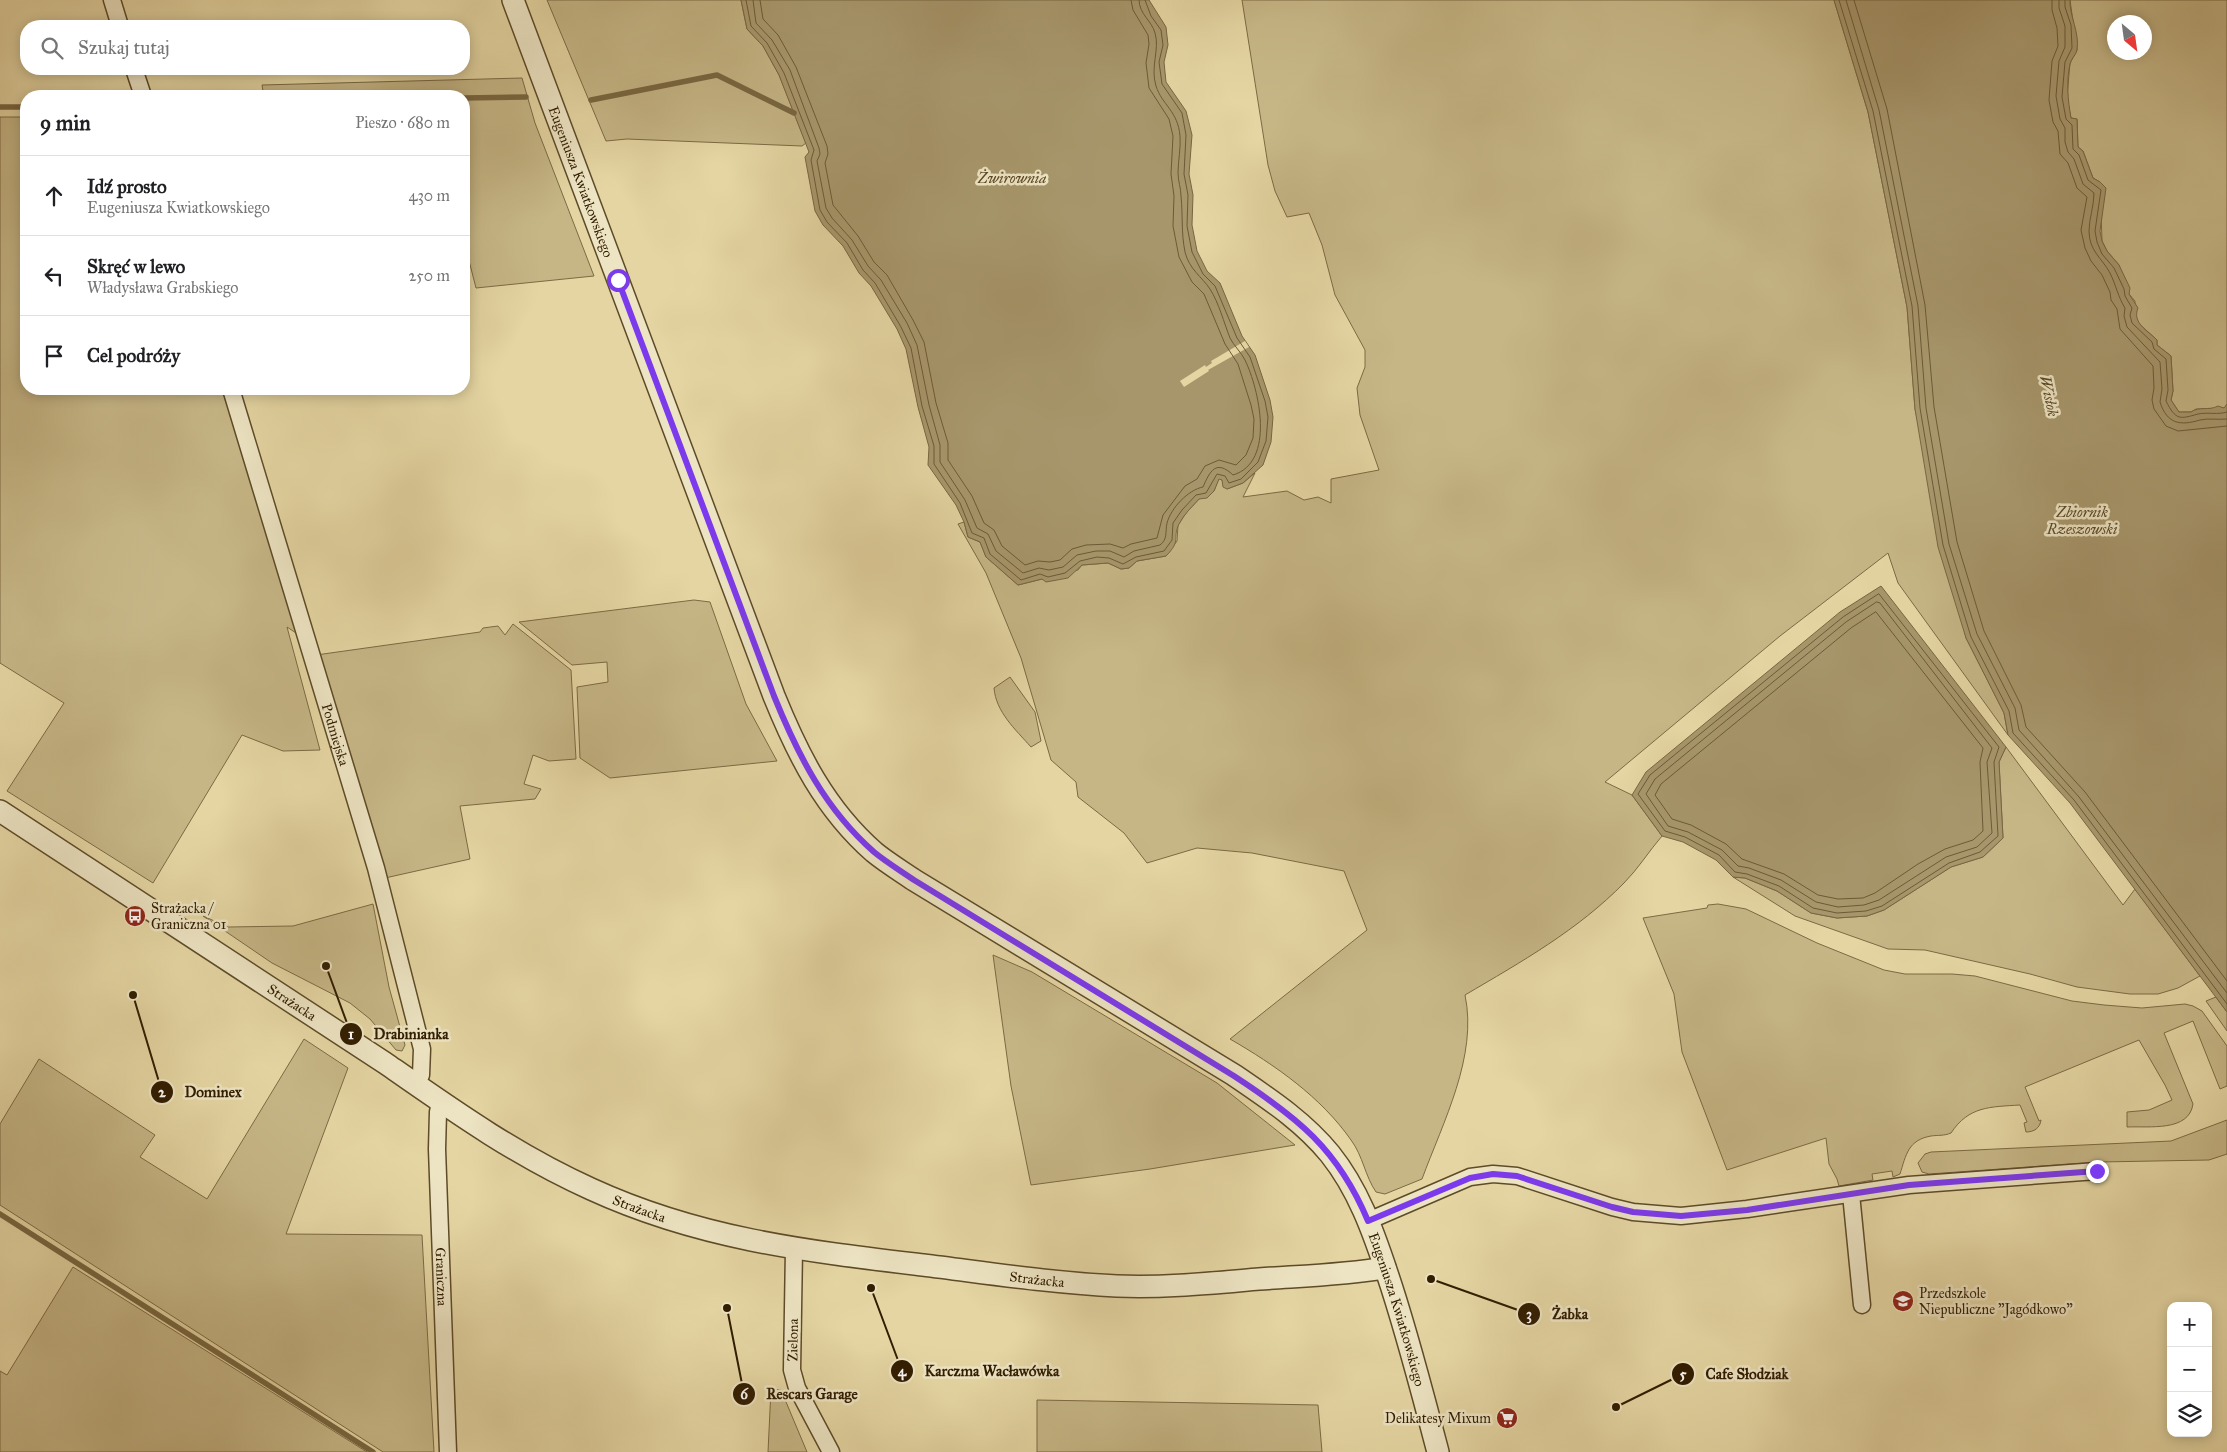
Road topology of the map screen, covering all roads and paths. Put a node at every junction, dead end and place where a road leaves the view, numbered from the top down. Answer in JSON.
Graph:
{"nodes":[{"id":1,"x":112,"y":0,"type":"edge"},
{"id":2,"x":513,"y":0,"type":"edge"},
{"id":3,"x":118,"y":20,"type":"edge"},
{"id":4,"x":136,"y":75,"type":"edge"},
{"id":5,"x":141,"y":90,"type":"edge"},
{"id":6,"x":233,"y":395,"type":"edge"},
{"id":7,"x":0,"y":811,"type":"edge"},
{"id":8,"x":416,"y":1084,"type":"junction"},
{"id":9,"x":440,"y":1102,"type":"junction"},
{"id":10,"x":2097,"y":1171,"type":"dead end"},
{"id":11,"x":1851,"y":1194,"type":"junction"},
{"id":12,"x":1368,"y":1221,"type":"junction"},
{"id":13,"x":794,"y":1249,"type":"junction"},
{"id":14,"x":1385,"y":1268,"type":"junction"},
{"id":15,"x":1862,"y":1305,"type":"dead end"},
{"id":16,"x":448,"y":1452,"type":"edge"},
{"id":17,"x":831,"y":1452,"type":"edge"},
{"id":18,"x":1438,"y":1452,"type":"edge"}],
"edges":[{"from":1,"to":3,"type":"street"},
{"from":2,"to":12,"type":"street","name":"Eugeniusza Kwiatkowskiego"},
{"from":4,"to":5,"type":"street"},
{"from":6,"to":8,"type":"street","name":"Podmiejska"},
{"from":7,"to":8,"type":"street","name":"Strażacka"},
{"from":8,"to":9,"type":"street","name":"Strażacka"},
{"from":9,"to":13,"type":"street","name":"Strażacka"},
{"from":9,"to":16,"type":"street","name":"Graniczna"},
{"from":10,"to":11,"type":"street"},
{"from":11,"to":12,"type":"street"},
{"from":11,"to":15,"type":"street"},
{"from":12,"to":14,"type":"street","name":"Eugeniusza Kwiatkowskiego"},
{"from":13,"to":14,"type":"street","name":"Strażacka"},
{"from":13,"to":17,"type":"street","name":"Zielona"},
{"from":14,"to":18,"type":"street","name":"Eugeniusza Kwiatkowskiego"}]}
